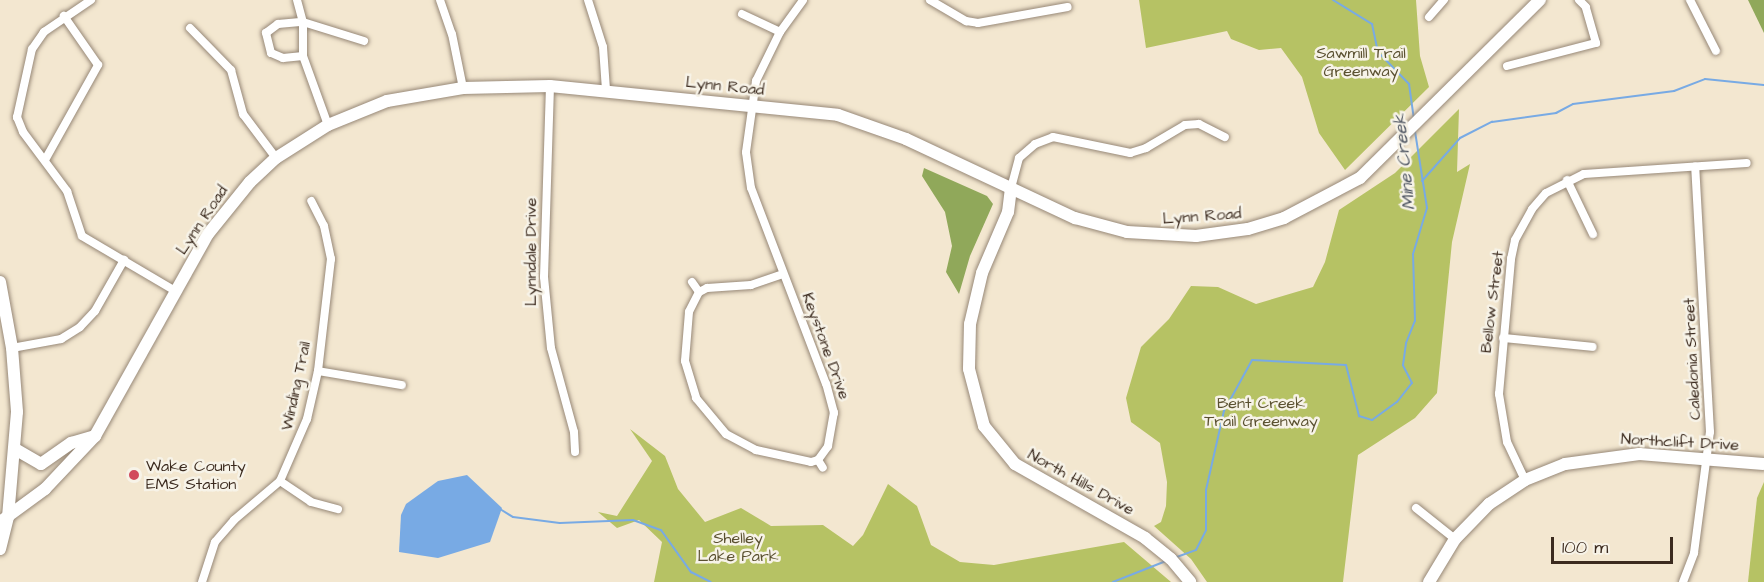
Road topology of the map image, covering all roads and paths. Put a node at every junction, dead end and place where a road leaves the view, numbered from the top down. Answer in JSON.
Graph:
{"nodes":[{"id":1,"x":91,"y":0,"type":"edge"},
{"id":2,"x":297,"y":0,"type":"edge"},
{"id":3,"x":440,"y":0,"type":"edge"},
{"id":4,"x":588,"y":0,"type":"edge"},
{"id":5,"x":803,"y":0,"type":"edge"},
{"id":6,"x":930,"y":0,"type":"edge"},
{"id":7,"x":1444,"y":0,"type":"edge"},
{"id":8,"x":1540,"y":0,"type":"edge"},
{"id":9,"x":1579,"y":0,"type":"edge"},
{"id":10,"x":1690,"y":0,"type":"edge"},
{"id":11,"x":1068,"y":7,"type":"dead end"},
{"id":12,"x":742,"y":14,"type":"dead end"},
{"id":13,"x":64,"y":16,"type":"junction"},
{"id":14,"x":1429,"y":17,"type":"dead end"},
{"id":15,"x":303,"y":22,"type":"junction"},
{"id":16,"x":190,"y":28,"type":"dead end"},
{"id":17,"x":780,"y":32,"type":"junction"},
{"id":18,"x":364,"y":41,"type":"dead end"},
{"id":19,"x":1716,"y":51,"type":"dead end"},
{"id":20,"x":303,"y":56,"type":"junction"},
{"id":21,"x":1507,"y":66,"type":"dead end"},
{"id":22,"x":550,"y":86,"type":"junction"},
{"id":23,"x":463,"y":88,"type":"junction"},
{"id":24,"x":606,"y":90,"type":"junction"},
{"id":25,"x":753,"y":106,"type":"junction"},
{"id":26,"x":328,"y":125,"type":"junction"},
{"id":27,"x":1225,"y":137,"type":"dead end"},
{"id":28,"x":276,"y":158,"type":"junction"},
{"id":29,"x":45,"y":160,"type":"junction"},
{"id":30,"x":1747,"y":163,"type":"dead end"},
{"id":31,"x":1695,"y":166,"type":"junction"},
{"id":32,"x":1567,"y":180,"type":"junction"},
{"id":33,"x":1011,"y":188,"type":"junction"},
{"id":34,"x":311,"y":201,"type":"dead end"},
{"id":35,"x":1593,"y":234,"type":"dead end"},
{"id":36,"x":124,"y":260,"type":"junction"},
{"id":37,"x":783,"y":274,"type":"junction"},
{"id":38,"x":0,"y":282,"type":"edge"},
{"id":39,"x":692,"y":282,"type":"dead end"},
{"id":40,"x":177,"y":292,"type":"junction"},
{"id":41,"x":699,"y":292,"type":"junction"},
{"id":42,"x":1503,"y":338,"type":"junction"},
{"id":43,"x":1593,"y":347,"type":"dead end"},
{"id":44,"x":12,"y":348,"type":"junction"},
{"id":45,"x":318,"y":371,"type":"junction"},
{"id":46,"x":402,"y":385,"type":"dead end"},
{"id":47,"x":95,"y":436,"type":"junction"},
{"id":48,"x":15,"y":449,"type":"junction"},
{"id":49,"x":575,"y":452,"type":"dead end"},
{"id":50,"x":1708,"y":459,"type":"junction"},
{"id":51,"x":1764,"y":464,"type":"edge"},
{"id":52,"x":1525,"y":480,"type":"junction"},
{"id":53,"x":280,"y":481,"type":"junction"},
{"id":54,"x":1416,"y":508,"type":"dead end"},
{"id":55,"x":338,"y":509,"type":"dead end"},
{"id":56,"x":4,"y":520,"type":"edge"},
{"id":57,"x":1455,"y":539,"type":"junction"},
{"id":58,"x":0,"y":549,"type":"edge"},
{"id":59,"x":202,"y":582,"type":"edge"},
{"id":60,"x":1190,"y":582,"type":"edge"},
{"id":61,"x":1429,"y":582,"type":"edge"},
{"id":62,"x":1683,"y":582,"type":"edge"}],
"edges":[{"from":1,"to":13,"type":"street"},
{"from":2,"to":15,"type":"street"},
{"from":3,"to":23,"type":"street"},
{"from":4,"to":24,"type":"street"},
{"from":5,"to":17,"type":"street","name":"Keystone Drive"},
{"from":6,"to":11,"type":"street"},
{"from":7,"to":14,"type":"street"},
{"from":8,"to":33,"type":"main road","name":"Lynn Road"},
{"from":9,"to":21,"type":"street"},
{"from":10,"to":19,"type":"street"},
{"from":12,"to":17,"type":"street"},
{"from":13,"to":29,"type":"street"},
{"from":13,"to":29,"type":"street"},
{"from":15,"to":18,"type":"street"},
{"from":15,"to":20,"type":"street"},
{"from":15,"to":20,"type":"street"},
{"from":16,"to":28,"type":"street"},
{"from":17,"to":25,"type":"street","name":"Keystone Drive"},
{"from":20,"to":26,"type":"street"},
{"from":22,"to":23,"type":"main road","name":"Lynn Road"},
{"from":22,"to":24,"type":"main road","name":"Lynn Road"},
{"from":22,"to":49,"type":"street","name":"Lynndale Drive"},
{"from":23,"to":26,"type":"main road","name":"Lynn Road"},
{"from":24,"to":25,"type":"main road","name":"Lynn Road"},
{"from":25,"to":33,"type":"main road","name":"Lynn Road"},
{"from":25,"to":37,"type":"street","name":"Keystone Drive"},
{"from":26,"to":28,"type":"main road","name":"Lynn Road"},
{"from":27,"to":33,"type":"street"},
{"from":28,"to":40,"type":"main road","name":"Lynn Road"},
{"from":29,"to":36,"type":"street"},
{"from":30,"to":31,"type":"street","name":"Bellow Street"},
{"from":31,"to":32,"type":"street","name":"Bellow Street"},
{"from":31,"to":50,"type":"street","name":"Caledonia Street"},
{"from":32,"to":35,"type":"street"},
{"from":32,"to":42,"type":"street","name":"Bellow Street"},
{"from":33,"to":60,"type":"main road","name":"North Hills Drive"},
{"from":34,"to":45,"type":"street","name":"Winding Trail"},
{"from":36,"to":40,"type":"street"},
{"from":36,"to":44,"type":"street"},
{"from":37,"to":41,"type":"street"},
{"from":37,"to":41,"type":"street","name":"Keystone Drive"},
{"from":38,"to":44,"type":"main road"},
{"from":39,"to":41,"type":"street"},
{"from":40,"to":47,"type":"main road","name":"Lynn Road"},
{"from":42,"to":43,"type":"street"},
{"from":42,"to":52,"type":"street","name":"Bellow Street"},
{"from":44,"to":48,"type":"main road"},
{"from":45,"to":46,"type":"street"},
{"from":45,"to":53,"type":"street","name":"Winding Trail"},
{"from":47,"to":48,"type":"main road"},
{"from":47,"to":56,"type":"main road","name":"Lynn Road"},
{"from":48,"to":56,"type":"main road"},
{"from":50,"to":51,"type":"main road","name":"Northclift Drive"},
{"from":50,"to":52,"type":"main road","name":"Northclift Drive"},
{"from":50,"to":62,"type":"street","name":"Caledonia Street"},
{"from":52,"to":57,"type":"main road","name":"Northclift Drive"},
{"from":53,"to":55,"type":"street"},
{"from":53,"to":59,"type":"street","name":"Winding Trail"},
{"from":54,"to":57,"type":"street"},
{"from":56,"to":58,"type":"main road"},
{"from":57,"to":61,"type":"main road","name":"Northclift Drive"}]}
